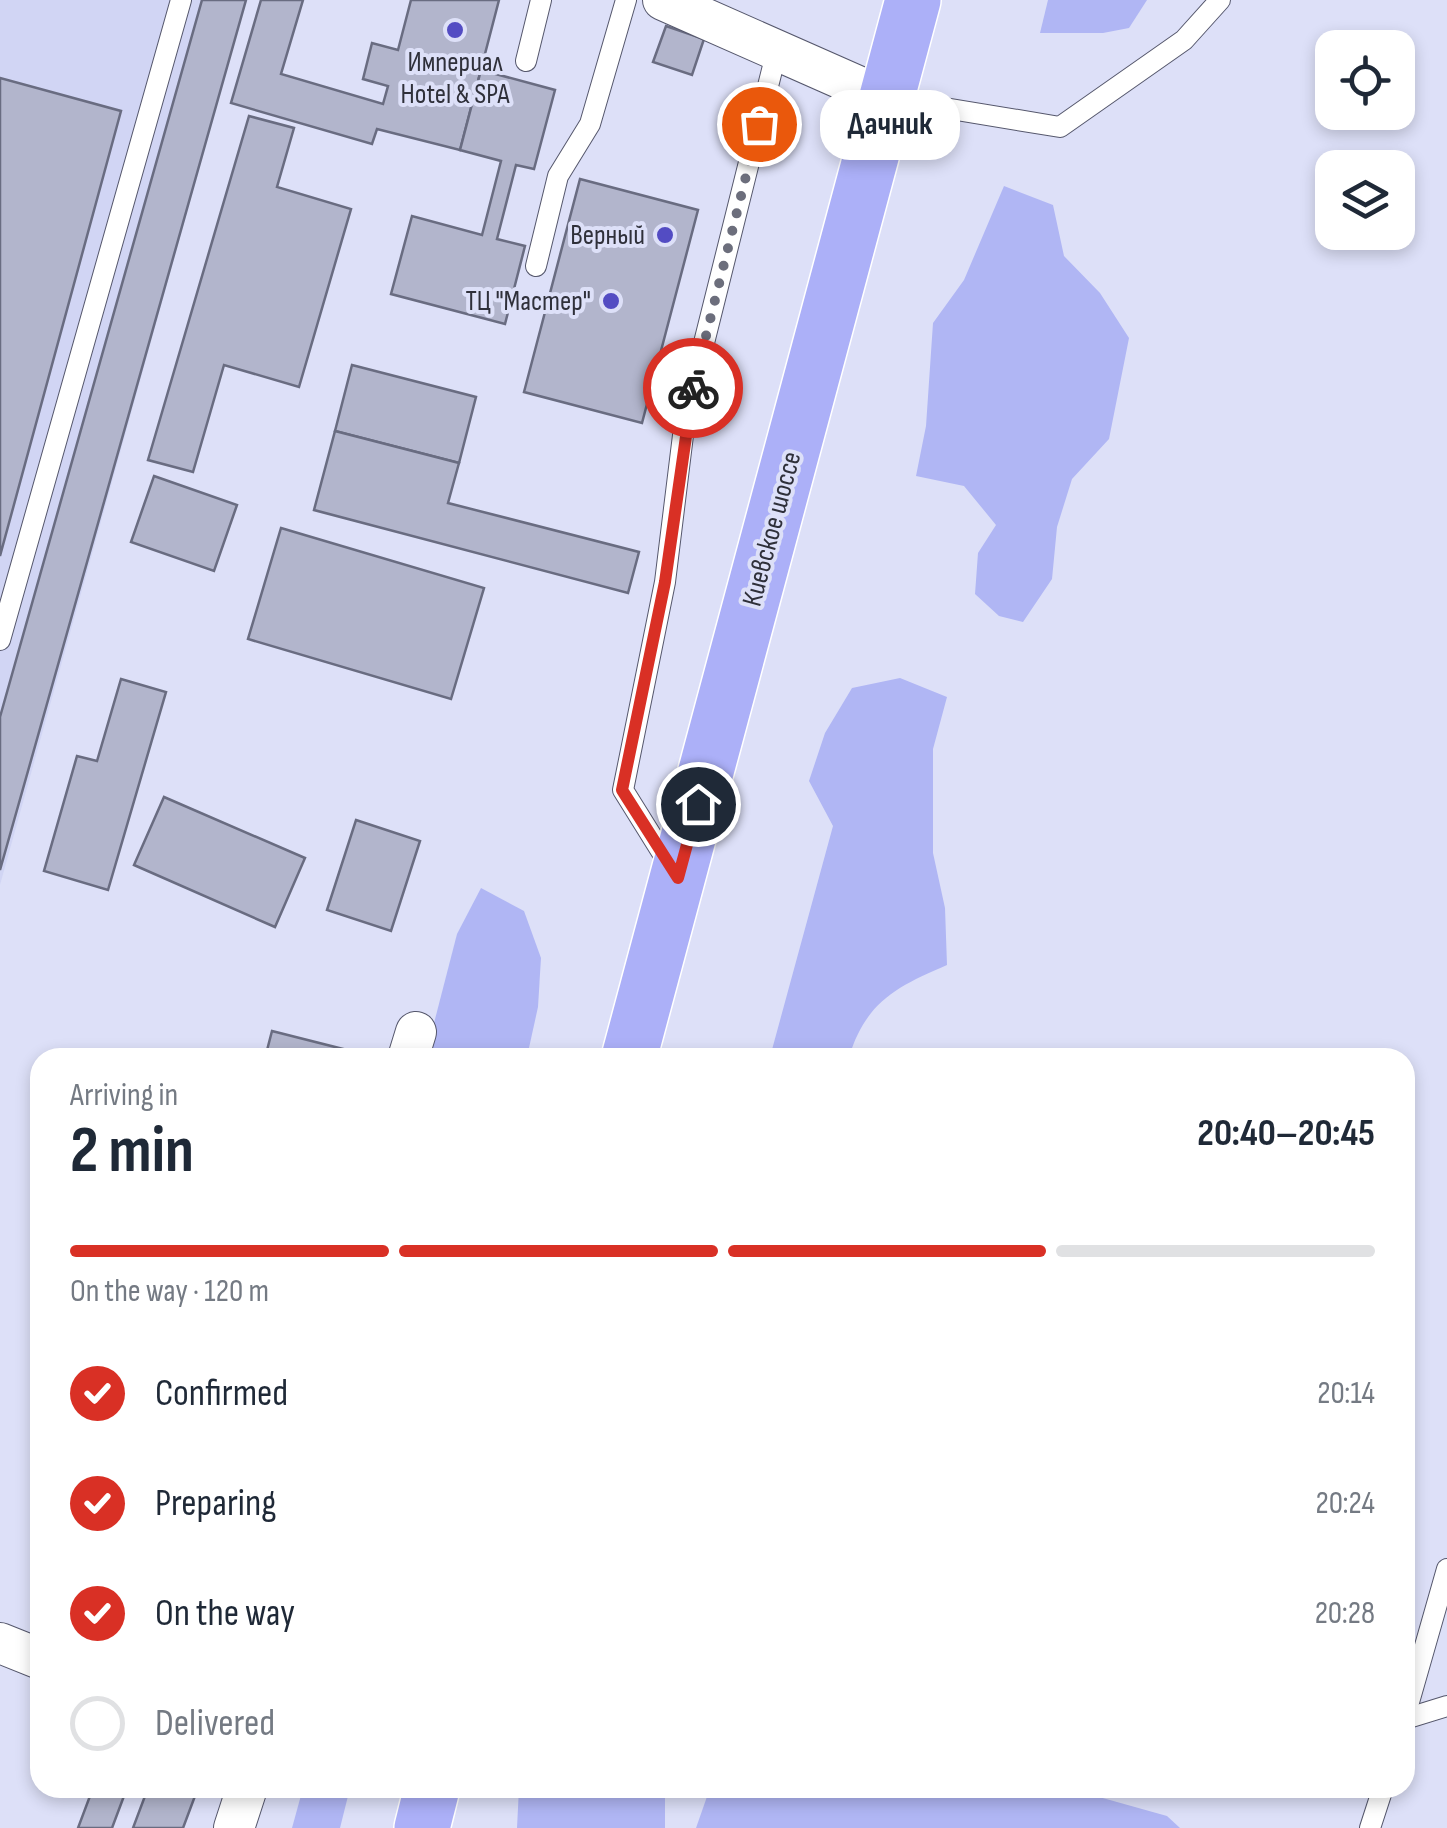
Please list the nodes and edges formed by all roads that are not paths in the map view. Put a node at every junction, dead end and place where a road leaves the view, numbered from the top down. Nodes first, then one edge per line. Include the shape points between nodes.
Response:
1 (180, 0) edge
2 (541, 0) edge
3 (626, 0) edge
4 (914, 0) edge
5 (1220, 0) edge
6 (680, 4) edge
7 (777, 50) junction
8 (526, 62) dead end
9 (887, 99) junction
10 (536, 266) dead end
11 (0, 640) edge
12 (678, 878) junction
13 (632, 1048) edge
14 (1447, 1568) edge
15 (0, 1643) edge
16 (30, 1655) edge
17 (1415, 1682) edge
18 (1447, 1706) edge
19 (1415, 1715) edge
20 (244, 1798) edge
21 (430, 1798) edge
22 (1380, 1798) edge
23 (234, 1828) edge
24 (422, 1828) edge
25 (1370, 1828) edge

1 - 11 lane
2 - 8 lane
3 - 10 lane via 590,124 558,176
4 - 9 highway, Киевское шоссе
5 - 9 lane via 1184,40 1060,128
6 - 7 street
7 - 9 street
7 - 12 lane via 685,419 665,582 622,790
9 - 12 highway, Киевское шоссе
12 - 13 highway, Киевское шоссе
14 - 17 lane
15 - 16 street
18 - 19 lane
20 - 23 street
21 - 24 highway
22 - 25 lane

